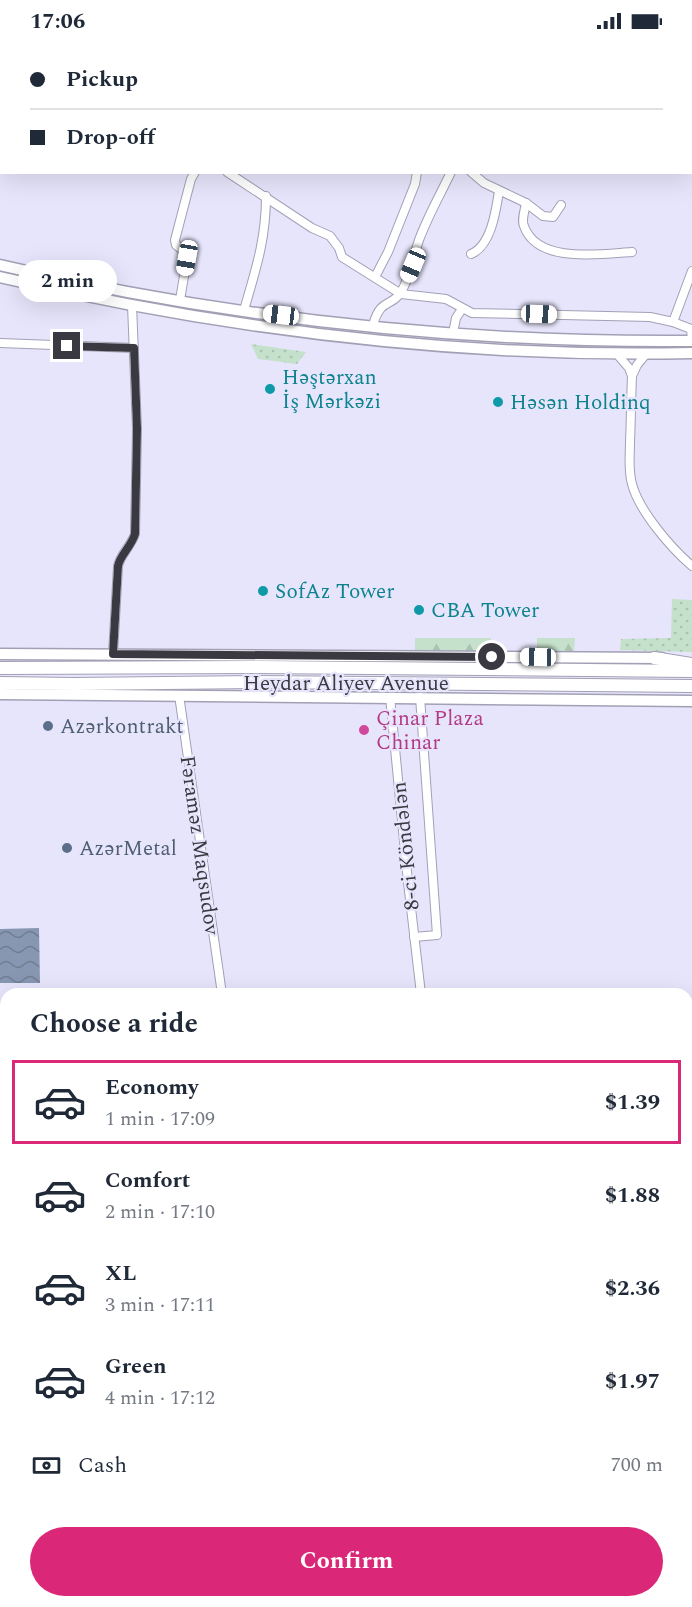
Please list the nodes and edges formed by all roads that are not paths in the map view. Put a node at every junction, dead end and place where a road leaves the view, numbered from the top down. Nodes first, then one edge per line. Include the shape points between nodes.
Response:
1 (194, 174) edge
2 (230, 174) edge
3 (416, 174) edge
4 (450, 174) edge
5 (474, 174) edge
6 (499, 191) junction
7 (266, 196) junction
8 (526, 203) junction
9 (561, 205) dead end
10 (632, 252) dead end
11 (471, 254) dead end
12 (0, 265) edge
13 (692, 271) edge
14 (0, 277) edge
15 (53, 277) junction
16 (375, 277) junction
17 (50, 289) junction
18 (401, 294) junction
19 (180, 300) junction
20 (132, 305) junction
21 (462, 309) junction
22 (244, 310) junction
23 (673, 322) junction
24 (374, 326) junction
25 (453, 333) junction
26 (562, 340) junction
27 (692, 341) edge
28 (0, 343) edge
29 (134, 348) junction
30 (561, 352) junction
31 (616, 353) junction
32 (692, 353) edge
33 (646, 354) junction
34 (632, 376) junction
35 (692, 566) edge
36 (0, 654) edge
37 (113, 654) junction
38 (654, 658) junction
39 (692, 659) edge
40 (692, 664) edge
41 (0, 668) edge
42 (692, 671) edge
43 (0, 683) edge
44 (692, 688) edge
45 (0, 694) edge
46 (179, 695) junction
47 (390, 697) junction
48 (420, 697) junction
49 (692, 701) edge
50 (414, 937) junction
51 (221, 988) edge
52 (420, 988) edge

1 - 19 street via 175,240 187,258
2 - 7 street
3 - 16 street
4 - 18 street via 418,242
5 - 6 street
6 - 8 street
6 - 11 street via 485,242
7 - 16 street via 330,236 342,257
7 - 22 street via 265,231
8 - 9 street via 548,218
8 - 10 street via 523,226 545,250 581,255
12 - 15 main road
13 - 23 street
14 - 17 main road
15 - 17 main road
15 - 19 main road
16 - 18 street
17 - 20 main road
18 - 21 street via 446,299
18 - 24 street via 380,307
19 - 22 main road
20 - 29 street
20 - 30 main road via 325,334
21 - 23 street via 472,313 650,317
21 - 25 street
22 - 24 main road
23 - 27 street via 691,329
24 - 25 main road
25 - 26 main road
26 - 27 main road
26 - 30 main road
28 - 29 street
29 - 37 street via 135,534 119,560
30 - 31 main road
31 - 33 main road
31 - 34 street
32 - 33 main road
33 - 34 street
34 - 35 street via 631,483 671,547
36 - 37 main road
37 - 38 main road
38 - 39 main road
38 - 40 highway
41 - 42 highway, Heydar Aliyev Avenue
43 - 44 highway, Heydar Aliyev Avenue
45 - 46 main road
46 - 47 main road
46 - 51 street, Fəraməz Maqsudov
47 - 48 main road
47 - 50 street, 8-ci Köndələn
48 - 49 main road
48 - 50 street via 437,935
50 - 52 street, 8-ci Köndələn

